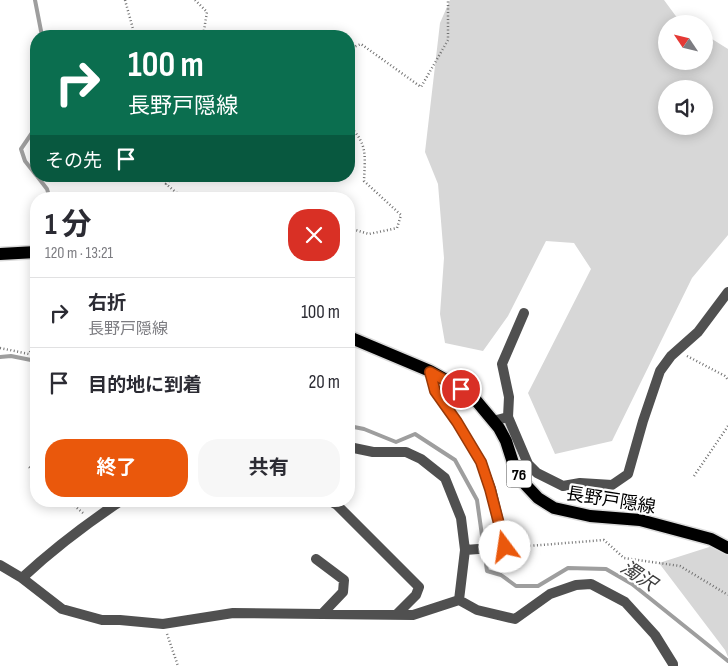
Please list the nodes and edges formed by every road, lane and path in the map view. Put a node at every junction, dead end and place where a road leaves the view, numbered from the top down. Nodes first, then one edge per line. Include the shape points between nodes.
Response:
1 (125, 0) edge
2 (194, 0) edge
3 (448, 0) edge
4 (132, 30) edge
5 (204, 30) edge
6 (355, 46) edge
7 (355, 131) edge
8 (168, 182) edge
9 (176, 192) edge
10 (355, 230) edge
11 (30, 252) edge
12 (0, 254) edge
13 (728, 292) edge
14 (524, 313) dead end
15 (355, 340) edge
16 (0, 348) edge
17 (677, 350) junction
18 (30, 352) edge
19 (430, 372) junction
20 (728, 380) edge
21 (508, 417) junction
22 (493, 421) junction
23 (728, 426) edge
24 (355, 448) edge
25 (694, 476) dead end
26 (76, 507) edge
27 (112, 507) edge
28 (340, 507) edge
29 (91, 521) junction
30 (505, 547) junction
31 (728, 548) edge
32 (470, 550) junction
33 (316, 559) dead end
34 (0, 565) edge
35 (22, 578) junction
36 (728, 595) edge
37 (459, 600) junction
38 (322, 614) junction
39 (397, 614) junction
40 (163, 624) junction
41 (178, 666) edge
42 (673, 666) edge

1 - 4 path
2 - 5 path via 207,12
3 - 6 path via 448,40 421,87 361,44
7 - 10 path via 365,152 364,181 401,215 397,228 369,234
8 - 9 path via 166,184
11 - 12 main road
13 - 17 street via 698,332
14 - 21 street via 502,364 509,397
15 - 19 main road, 長野戸隠線 / 76
16 - 18 path
17 - 20 path
17 - 21 street via 660,371 628,474 612,485 580,483 563,486 537,473 528,464
19 - 22 main road, 長野戸隠線 / 76 via 474,398
19 - 30 street via 435,391 481,462
21 - 22 street
22 - 31 main road, 長野戸隠線 / 76 via 506,441 523,482 538,498 554,508 590,516 640,520 711,539
23 - 25 path
24 - 32 street via 406,452 445,478
26 - 29 path
27 - 29 street
28 - 39 street via 419,588
29 - 35 street
30 - 32 street
30 - 36 path via 604,540 624,558 680,566
32 - 37 street
33 - 38 street via 344,580 343,592
34 - 35 street
35 - 40 street via 62,609 102,620
37 - 39 street via 413,615
37 - 42 street via 477,610 515,619 550,594 576,584 592,584 625,602 655,635
38 - 39 street
38 - 40 street via 233,612
40 - 41 path

